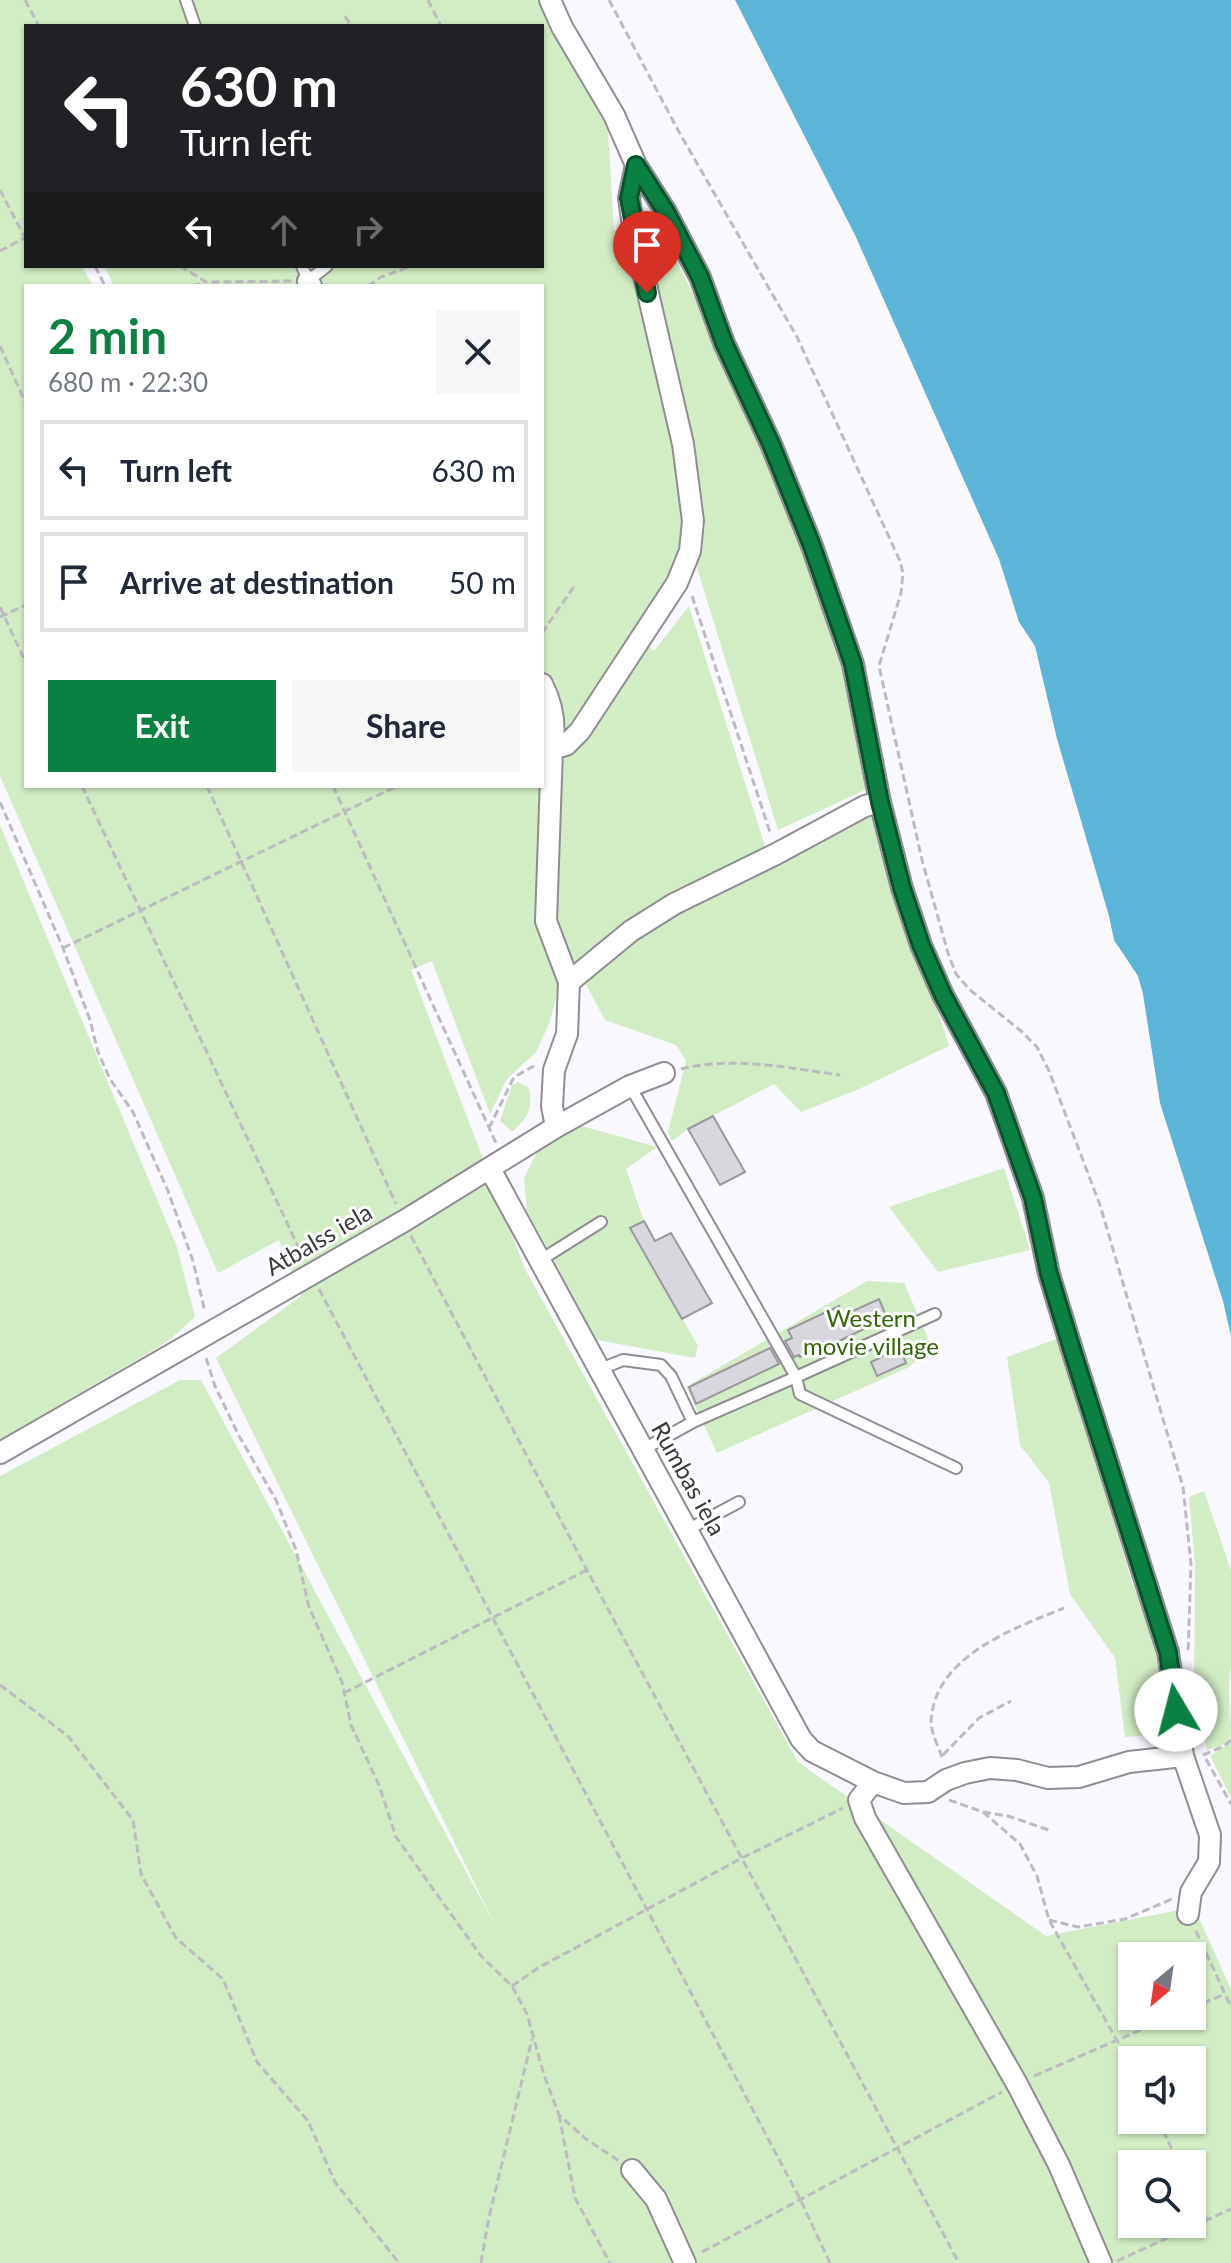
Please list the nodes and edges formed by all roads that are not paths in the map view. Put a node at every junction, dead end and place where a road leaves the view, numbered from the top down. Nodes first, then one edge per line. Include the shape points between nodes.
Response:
1 (186, 0) edge
2 (550, 0) edge
3 (194, 24) edge
4 (636, 165) junction
5 (544, 689) edge
6 (552, 749) junction
7 (880, 802) junction
8 (569, 982) junction
9 (664, 1073) road end
10 (630, 1086) junction
11 (556, 1127) junction
12 (497, 1165) junction
13 (601, 1222) dead end
14 (539, 1261) junction
15 (935, 1314) dead end
16 (598, 1370) junction
17 (796, 1377) junction
18 (693, 1422) junction
19 (642, 1450) junction
20 (0, 1453) edge
21 (956, 1468) dead end
22 (739, 1502) dead end
23 (687, 1530) junction
24 (1191, 1750) junction
25 (873, 1782) junction
26 (1188, 1914) road end
27 (632, 2170) road end
28 (685, 2262) edge
29 (1101, 2263) edge

1 - 3 lane
2 - 4 street
4 - 6 street via 629,198 683,444 693,521 690,551 677,583 580,731 566,745
4 - 7 street via 700,277 812,546 853,664
5 - 6 street via 555,728
6 - 8 street via 546,921
7 - 8 street via 674,904
7 - 24 street via 921,945 996,1093 1033,1198 1049,1274 1168,1652
8 - 11 street via 567,1034 554,1070
9 - 10 street, Atbalss iela
10 - 11 street, Atbalss iela
10 - 17 lane
11 - 12 street, Atbalss iela
12 - 14 street, Rumbas iela
12 - 20 street, Atbalss iela
13 - 14 lane
14 - 16 street, Rumbas iela
15 - 17 lane
16 - 18 lane via 623,1360 661,1365
16 - 19 street, Rumbas iela
17 - 18 lane
17 - 21 lane via 800,1394
18 - 19 lane
19 - 23 street, Rumbas iela
22 - 23 lane
23 - 25 street, Rumbas iela via 801,1739 812,1751
24 - 25 street, Rumbas iela via 1079,1777 1048,1778 990,1768 946,1780 928,1792 904,1793
24 - 26 street via 1210,1835 1209,1862 1191,1892
25 - 29 street via 859,1800 865,1818 1017,2084
27 - 28 street via 656,2199

